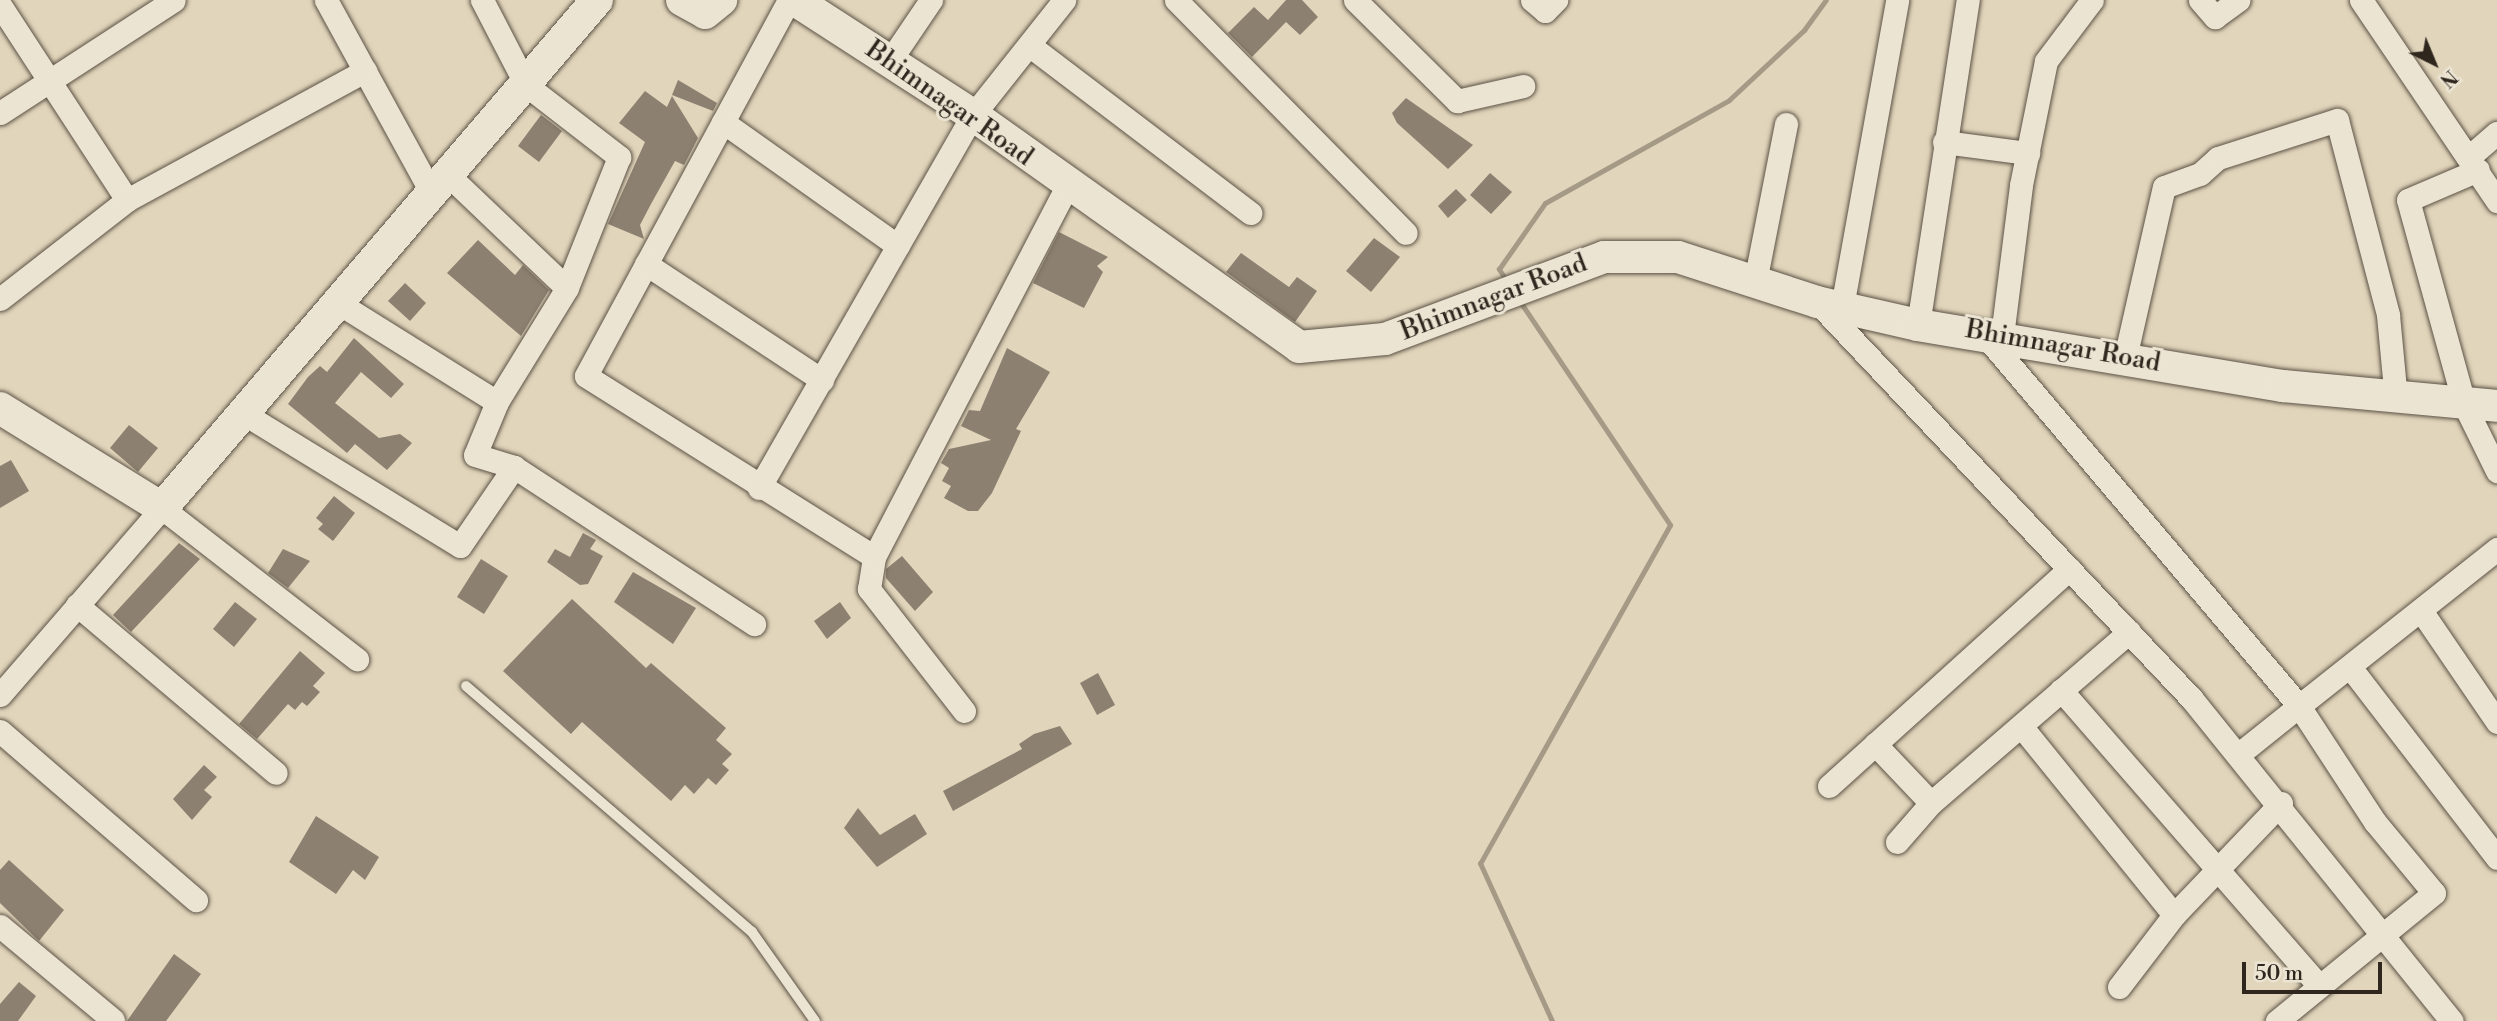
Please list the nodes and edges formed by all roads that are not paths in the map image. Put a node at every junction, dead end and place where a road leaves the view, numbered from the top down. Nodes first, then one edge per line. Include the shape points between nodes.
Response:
1 (173, 0) edge
2 (326, 0) edge
3 (482, 0) edge
4 (597, 0) edge
5 (682, 0) edge
6 (721, 0) edge
7 (792, 0) edge
8 (931, 0) edge
9 (1064, 0) edge
10 (1176, 0) edge
11 (1355, 0) edge
12 (1532, 0) edge
13 (1556, 0) edge
14 (1897, 0) edge
15 (1968, 0) edge
16 (2092, 0) edge
17 (2200, 0) edge
18 (2238, 0) edge
19 (2361, 0) edge
20 (0, 5) edge
21 (1029, 45) junction
22 (889, 62) junction
23 (365, 71) junction
24 (49, 79) junction
25 (526, 85) junction
26 (1523, 86) dead end
27 (0, 113) edge
28 (973, 115) junction
29 (723, 122) junction
30 (1786, 124) dead end
31 (2497, 133) edge
32 (1944, 142) junction
33 (2028, 153) junction
34 (2474, 163) junction
35 (438, 181) junction
36 (1067, 187) junction
37 (127, 200) junction
38 (2497, 201) edge
39 (1250, 213) dead end
40 (1406, 233) dead end
41 (898, 246) junction
42 (646, 264) junction
43 (1755, 282) junction
44 (567, 288) junction
45 (0, 299) edge
46 (340, 304) junction
47 (1829, 304) junction
48 (1918, 325) junction
49 (1992, 334) junction
50 (2125, 358) junction
51 (822, 380) junction
52 (2396, 399) junction
53 (497, 402) junction
54 (2463, 404) junction
55 (2497, 406) edge
56 (0, 408) edge
57 (251, 418) dead end
58 (514, 467) junction
59 (2497, 471) edge
60 (759, 488) junction
61 (162, 508) junction
62 (2497, 549) edge
63 (874, 557) junction
64 (2069, 569) junction
65 (77, 605) junction
66 (2422, 611) junction
67 (754, 624) dead end
68 (2129, 632) junction
69 (357, 659) dead end
70 (2350, 667) junction
71 (2, 685) edge
72 (466, 685) dead end
73 (2062, 691) junction
74 (2300, 706) junction
75 (964, 711) dead end
76 (2497, 722) edge
77 (2021, 726) junction
78 (0, 731) edge
79 (1875, 744) junction
80 (2239, 754) junction
81 (276, 773) dead end
82 (1829, 786) dead end
83 (1931, 803) junction
84 (2281, 803) junction
85 (1897, 842) dead end
86 (2497, 858) edge
87 (2217, 871) junction
88 (196, 900) dead end
89 (2174, 915) junction
90 (0, 926) edge
91 (2383, 933) junction
92 (2319, 986) junction
93 (2119, 987) dead end
94 (113, 1020) edge
95 (815, 1021) edge
96 (2277, 1021) edge
97 (2452, 1021) edge

1 - 24 street
2 - 23 street
3 - 25 street
4 - 25 street
5 - 6 street via 705,13
7 - 22 street, Bhimnagar Road
7 - 29 street
8 - 22 street
9 - 21 street
10 - 40 street
11 - 26 street via 1457,101
12 - 13 street via 1545,11
14 - 47 street
15 - 32 street
16 - 33 street via 2046,61
17 - 18 street via 2215,17
19 - 34 street
20 - 24 street
21 - 28 street
21 - 39 street
22 - 28 street, Bhimnagar Road
23 - 35 street
23 - 37 street
24 - 27 street
24 - 37 street
25 - 35 street
25 - 44 street via 619,157
28 - 36 street, Bhimnagar Road
28 - 41 street
29 - 41 street
29 - 42 street
30 - 43 street
31 - 34 street
32 - 33 street
32 - 48 street
33 - 49 street
34 - 38 street
34 - 54 street via 2408,200
35 - 44 street
35 - 46 street
36 - 43 street, Bhimnagar Road via 1299,347 1385,339 1549,272 1604,257 1678,257
36 - 63 street
37 - 45 street
41 - 51 street
42 - 51 street
42 - 60 street via 586,376
43 - 47 street, Bhimnagar Road
44 - 53 street
46 - 53 street
46 - 61 street
47 - 48 street, Bhimnagar Road
47 - 64 street
48 - 49 street, Bhimnagar Road
49 - 50 street, Bhimnagar Road
49 - 74 street
50 - 52 street, Bhimnagar Road
50 - 52 street via 2164,187 2200,174 2218,158 2337,120 2388,315
51 - 60 street
52 - 54 street, Bhimnagar Road
53 - 58 street via 475,456
54 - 55 street, Bhimnagar Road
54 - 59 street
56 - 61 street
57 - 58 street via 460,546
58 - 67 street
60 - 63 street
61 - 65 street
61 - 69 street
62 - 66 street
63 - 75 street via 869,589 877,604
64 - 68 street
64 - 79 street
65 - 71 street
65 - 81 street
66 - 70 street
66 - 76 street
68 - 73 street
68 - 80 street
70 - 74 street
70 - 86 street
72 - 95 lane via 752,932
73 - 77 street
73 - 87 street
74 - 80 street
74 - 91 street via 2375,822 2434,893
77 - 83 street
77 - 89 street
78 - 88 street
79 - 82 street
79 - 83 street
80 - 84 street
83 - 85 street
84 - 87 street
84 - 91 street
87 - 89 street
87 - 92 street
89 - 93 street
90 - 94 street
91 - 92 street
91 - 97 street
92 - 96 street

